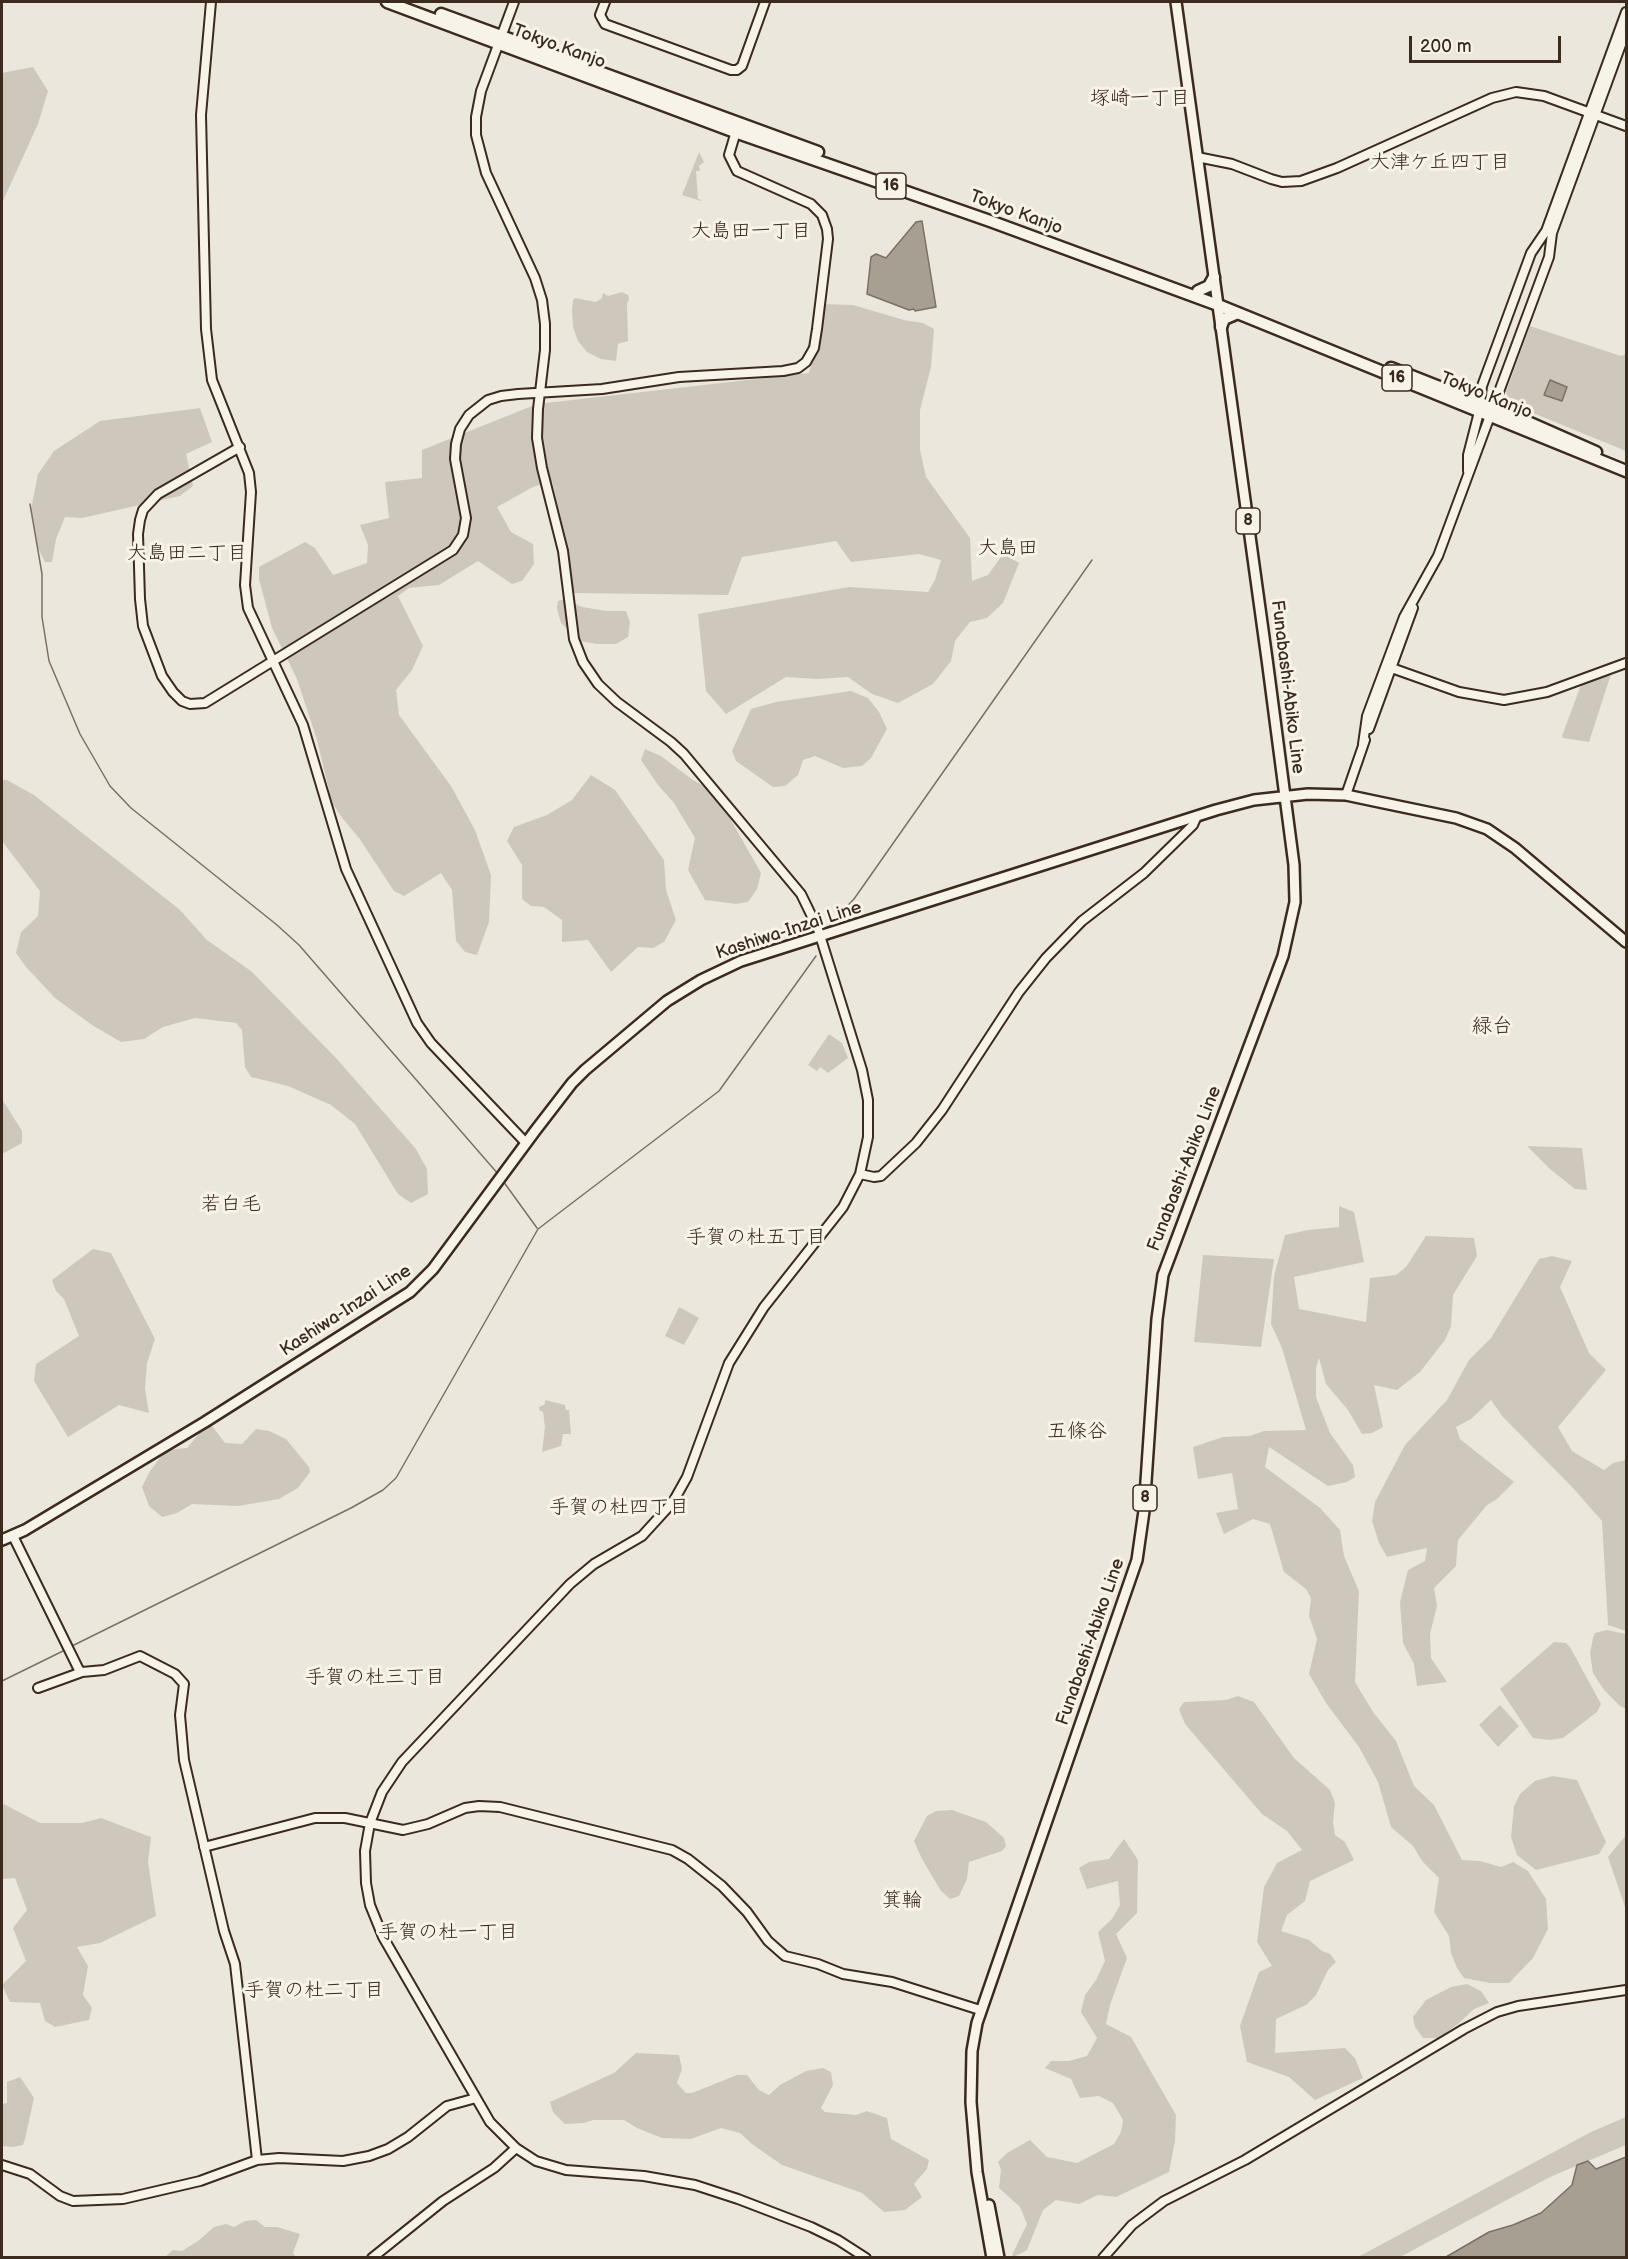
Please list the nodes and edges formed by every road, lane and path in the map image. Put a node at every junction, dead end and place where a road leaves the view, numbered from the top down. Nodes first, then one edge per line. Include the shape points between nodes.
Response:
1 (211, 2) edge
2 (387, 2) edge
3 (406, 2) edge
4 (514, 2) edge
5 (605, 2) edge
6 (765, 2) edge
7 (1176, 2) edge
8 (1626, 12) edge
9 (1626, 31) edge
10 (500, 38) junction
11 (1593, 113) junction
12 (1626, 126) edge
13 (737, 128) junction
14 (1197, 157) junction
15 (1214, 277) junction
16 (1198, 291) junction
17 (1218, 301) junction
18 (1238, 313) junction
19 (1221, 327) junction
20 (540, 393) junction
21 (1486, 409) junction
22 (240, 447) junction
23 (1626, 465) edge
24 (1626, 471) edge
25 (273, 661) junction
26 (1626, 663) edge
27 (1389, 667) junction
28 (1346, 795) junction
29 (1284, 796) junction
30 (1197, 816) junction
31 (820, 937) junction
32 (1626, 942) edge
33 (526, 1143) junction
34 (860, 1174) junction
35 (13, 1536) junction
36 (2, 1540) edge
37 (82, 1672) junction
38 (38, 1688) dead end
39 (370, 1822) junction
40 (204, 1847) junction
41 (1626, 1990) edge
42 (980, 2010) junction
43 (476, 2098) junction
44 (976, 2144) junction
45 (516, 2148) junction
46 (257, 2160) junction
47 (2, 2165) edge
48 (372, 2258) edge
49 (867, 2258) edge
50 (992, 2258) edge
51 (999, 2258) edge
52 (1103, 2258) edge

1 - 22 street via 201,116 206,329 212,380
2 - 10 highway, Tokyo Kanjo / 16
3 - 10 highway, Tokyo Kanjo / 16
4 - 10 street
5 - 6 street via 600,15 605,24 738,70
7 - 14 main road, 8
8 - 11 street
9 - 11 street
10 - 13 highway, Tokyo Kanjo / 16
10 - 20 street via 481,91 476,135 486,173 539,290 546,336
11 - 12 street
11 - 14 street via 1530,92 1500,95 1301,181 1282,182 1232,164
11 - 21 street via 1552,233 1549,257
11 - 21 street via 1546,231 1531,253 1482,386
13 - 16 highway, Tokyo Kanjo / 16
13 - 17 highway, Tokyo Kanjo / 16
13 - 20 street via 729,155 736,171 811,204 822,215 827,229 817,329 810,358 798,368 783,371 679,377 602,389
14 - 15 main road, Funabashi-Abiko Line / 8
15 - 16 highway via 1209,286
15 - 17 main road, Funabashi-Abiko Line / 8
16 - 17 highway, Tokyo Kanjo / 16
17 - 18 highway, Tokyo Kanjo / 16
17 - 19 main road, Funabashi-Abiko Line / 8
17 - 21 highway, Tokyo Kanjo / 16
18 - 19 highway via 1224,319
18 - 21 highway, Tokyo Kanjo / 16
19 - 29 main road, Funabashi-Abiko Line / 8
20 - 25 street via 488,400 460,429 454,459 466,518 463,535 453,550
20 - 31 street via 538,450 563,551 574,639 583,662 608,694 698,768 794,884
21 - 23 highway, Tokyo Kanjo / 16
21 - 24 highway, Tokyo Kanjo / 16
21 - 27 street via 1467,478 1438,556 1416,598
22 - 25 street via 251,492 246,597 252,620
22 - 25 street via 158,494 143,510 138,534 141,616 162,676 182,701 190,704 205,703
25 - 33 street via 303,725 346,869 417,1023 431,1043
26 - 27 street via 1547,692 1504,700 1465,694
27 - 28 street
28 - 29 main road, Kashiwa-Inzai Line
28 - 32 main road, Kashiwa-Inzai Line via 1456,818 1495,833
29 - 30 main road, Kashiwa-Inzai Line via 1244,802
29 - 42 main road, Funabashi-Abiko Line / 8 via 1295,887 1292,924 1163,1275 1137,1560
30 - 31 main road, Kashiwa-Inzai Line
30 - 34 street via 1193,825 1144,873 1082,921 1046,958 916,1143 881,1176
31 - 33 main road, Kashiwa-Inzai Line via 727,967 667,1001 572,1083
31 - 34 street via 867,1092 868,1137
33 - 35 main road, Kashiwa-Inzai Line via 415,1288 205,1422
34 - 39 street via 834,1219 739,1345 674,1502 642,1536 584,1572 549,1606 402,1762 382,1792
35 - 36 main road, Kashiwa-Inzai Line
35 - 37 street
37 - 38 street
37 - 40 street via 111,1668 140,1656 182,1680 184,1760
39 - 40 street via 315,1818
39 - 42 street via 392,1828 415,1828 465,1808 491,1806 672,1850 722,1886 785,1956 843,1974 892,1982
39 - 43 street via 364,1866 374,1915
40 - 46 street via 235,1964
41 - 52 street via 1497,2012 1253,2155 1164,2200 1132,2225
42 - 44 main road, Funabashi-Abiko Line / 8 via 971,2058
43 - 45 street via 490,2122
43 - 46 street via 447,2106 408,2137 369,2156 343,2160
44 - 50 main road, Funabashi-Abiko Line / 8
44 - 51 main road, Funabashi-Abiko Line / 8
45 - 48 street
45 - 49 street via 536,2161 566,2170 644,2176 716,2192 811,2227
46 - 47 street via 171,2189 103,2201 73,2201 30,2174

